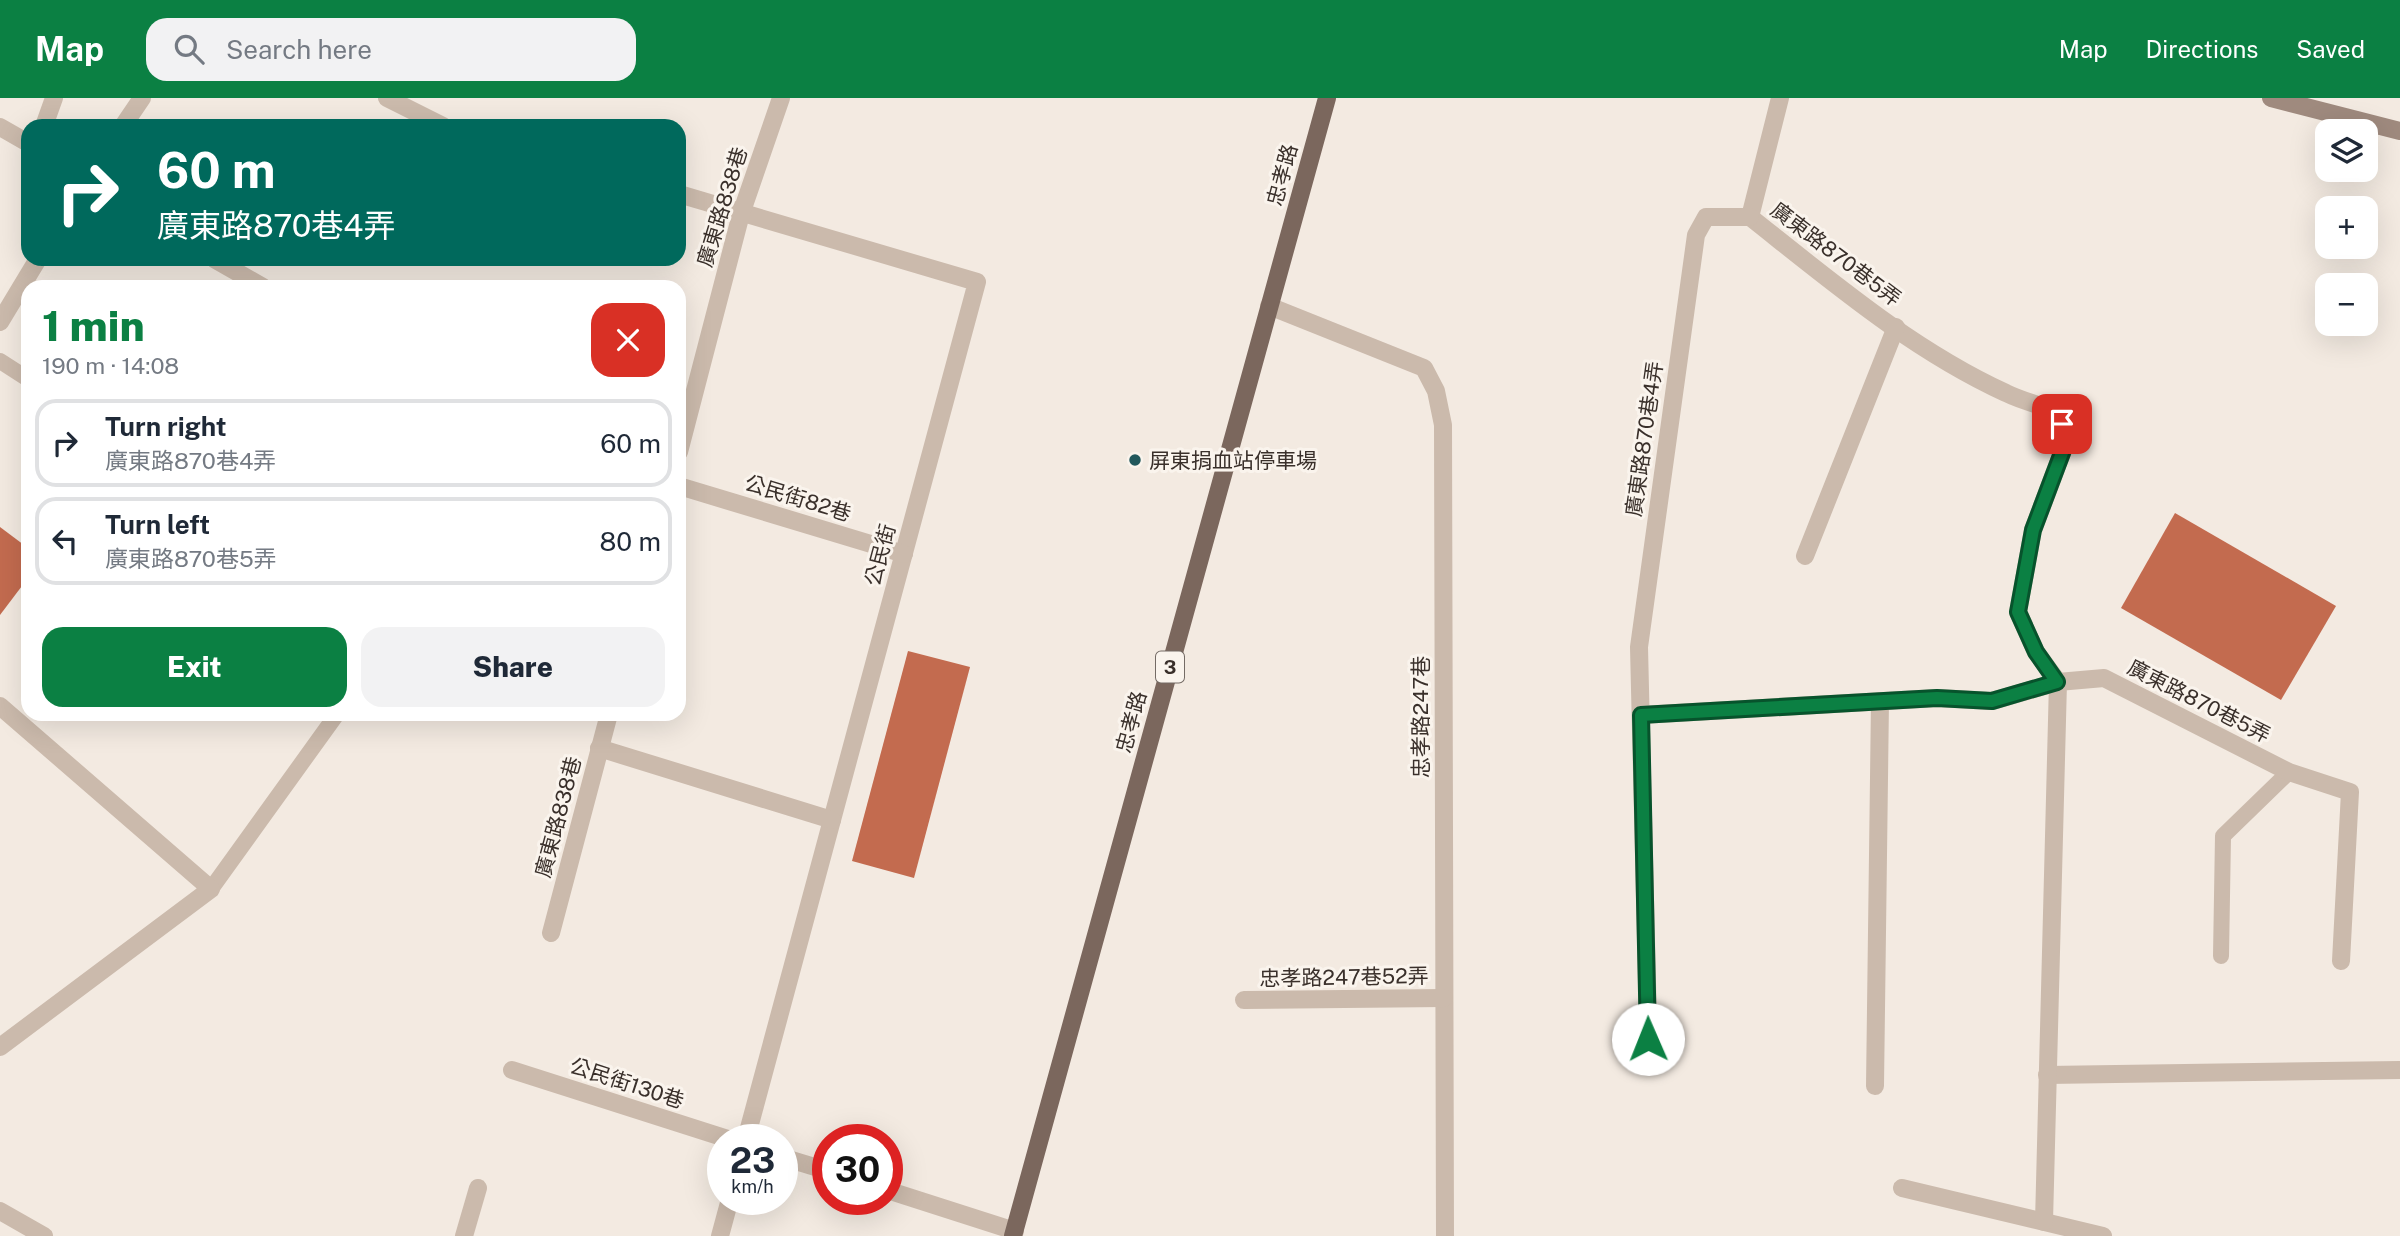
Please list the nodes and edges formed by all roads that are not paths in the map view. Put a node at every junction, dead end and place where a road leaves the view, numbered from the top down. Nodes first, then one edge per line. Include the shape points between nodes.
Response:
1 (54, 98) edge
2 (142, 98) edge
3 (387, 98) edge
4 (781, 98) edge
5 (1327, 98) edge
6 (1780, 98) edge
7 (2271, 98) edge
8 (46, 119) edge
9 (128, 119) edge
10 (429, 119) edge
11 (0, 127) edge
12 (2400, 131) edge
13 (21, 139) edge
14 (686, 196) edge
15 (741, 214) junction
16 (1750, 217) junction
17 (226, 266) edge
18 (251, 280) edge
19 (21, 287) edge
20 (1269, 306) junction
21 (0, 322) edge
22 (1895, 327) junction
23 (0, 361) edge
24 (21, 374) edge
25 (686, 425) edge
26 (686, 488) edge
27 (904, 554) junction
28 (1805, 556) dead end
29 (2057, 682) junction
30 (1880, 701) junction
31 (0, 706) edge
32 (1641, 715) junction
33 (332, 721) edge
34 (606, 721) edge
35 (599, 748) junction
36 (2289, 772) junction
37 (832, 820) junction
38 (211, 889) junction
39 (551, 933) dead end
40 (2221, 956) dead end
41 (2341, 961) dead end
42 (1444, 998) junction
43 (1244, 1000) dead end
44 (0, 1047) edge
45 (1649, 1066) dead end
46 (512, 1070) dead end
47 (2400, 1070) edge
48 (2047, 1075) junction
49 (1875, 1086) dead end
50 (750, 1124) edge
51 (707, 1132) edge
52 (478, 1188) dead end
53 (1902, 1188) dead end
54 (903, 1196) edge
55 (0, 1211) edge
56 (726, 1215) edge
57 (2044, 1222) junction
58 (1014, 1234) edge
59 (44, 1236) edge
60 (464, 1236) edge
61 (720, 1236) edge
62 (1445, 1236) edge
63 (2103, 1236) edge

1 - 8 street
2 - 9 street
3 - 10 street
4 - 15 street, 廣東路838巷
5 - 20 main road, 忠孝路 / 3
6 - 16 street
7 - 12 street
11 - 13 street
14 - 15 street, 公民街
15 - 25 street, 廣東路838巷
15 - 27 street, 公民街 via 977,282
16 - 22 street, 廣東路870巷5弄
16 - 32 street, 廣東路870巷4弄 via 1706,217 1696,234 1639,647
17 - 18 street
19 - 21 street
20 - 42 street, 忠孝路247巷 via 1424,368 1436,391 1443,425
20 - 58 main road, 忠孝路 / 3
22 - 28 street, 廣東路870巷5弄
22 - 29 street, 廣東路870巷5弄 via 1956,368 2008,395 2056,411 2060,419 2068,437 2033,530 2018,612 2036,652
23 - 24 lane
26 - 27 street, 公民街82巷
27 - 37 street, 公民街
29 - 30 street via 1992,701
29 - 36 street, 廣東路870巷5弄 via 2104,678
29 - 48 street
30 - 32 street
30 - 49 street
31 - 38 street
32 - 45 street, 廣東路870巷4弄
33 - 38 lane
34 - 35 street, 廣東路838巷
35 - 37 street
35 - 39 street, 廣東路838巷
36 - 40 lane via 2223,836
36 - 41 street, 廣東路870巷5弄 via 2350,792
37 - 50 street, 公民街
38 - 44 street
42 - 43 street, 忠孝路247巷52弄
42 - 62 street, 忠孝路247巷
46 - 51 street, 公民街130巷
47 - 48 street
48 - 57 street
52 - 60 street
53 - 57 street
54 - 58 street
55 - 59 street
56 - 61 street
57 - 63 street

